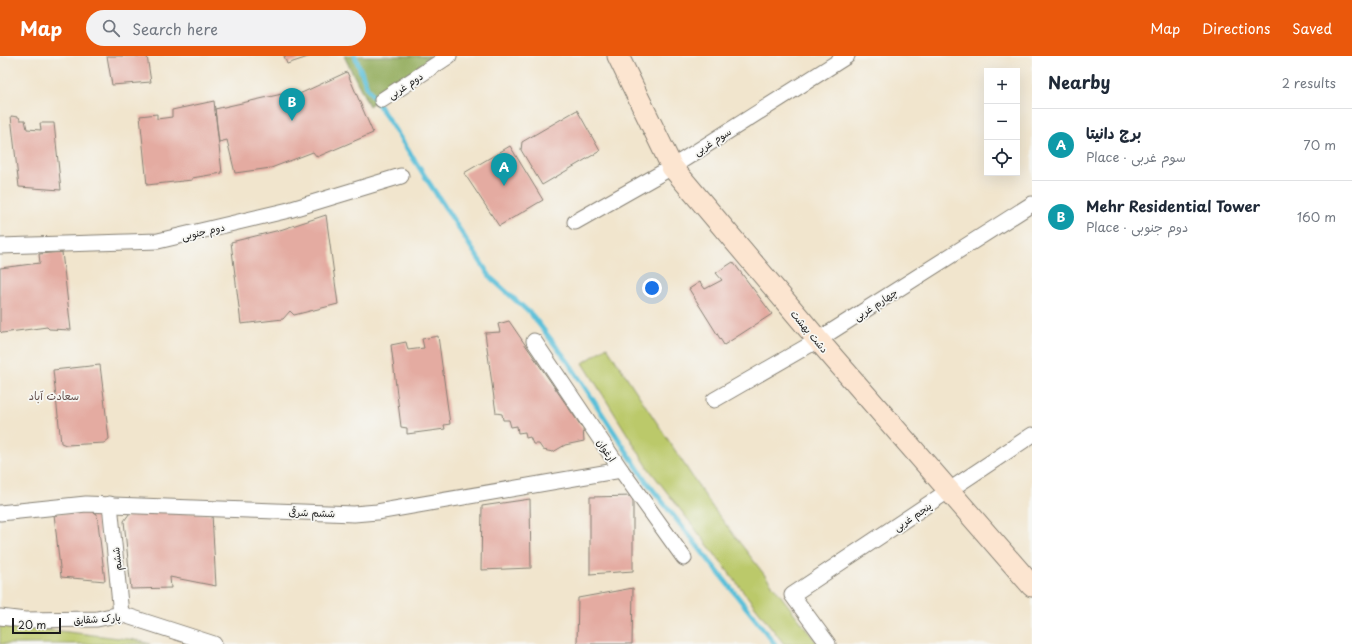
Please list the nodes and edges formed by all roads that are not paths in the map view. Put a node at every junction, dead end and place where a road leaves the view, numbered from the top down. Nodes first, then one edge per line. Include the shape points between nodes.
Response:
1 (448, 56) edge
2 (618, 56) edge
3 (847, 56) edge
4 (382, 100) dead end
5 (672, 167) junction
6 (401, 176) dead end
7 (1032, 204) edge
8 (575, 222) dead end
9 (0, 246) edge
10 (818, 340) junction
11 (534, 341) dead end
12 (714, 400) dead end
13 (1032, 435) edge
14 (621, 470) junction
15 (949, 491) junction
16 (110, 504) junction
17 (0, 513) edge
18 (684, 558) dead end
19 (1032, 586) edge
20 (121, 614) junction
21 (0, 617) edge
22 (214, 644) edge
23 (828, 644) edge

1 - 4 street, دوم غربی
2 - 5 street, دشت بهشت
3 - 5 street, سوم غربی
5 - 8 street, سوم غربی
5 - 10 street, دشت بهشت
6 - 9 street, دوم جنوبی via 289,210 158,241
7 - 10 street, چهارم غربی
10 - 12 street, چهارم غربی
10 - 15 street, دشت بهشت
11 - 14 street, ارغوان
13 - 15 street, پنجم غربی
14 - 16 street, ششم شرقی via 354,514
14 - 18 street, ارغوان
15 - 19 street, دشت بهشت
15 - 23 street, پنجم غربی via 792,595
16 - 17 street, ششم شرقی via 60,506
16 - 20 street, ششم
20 - 21 street, پارک شقایق via 97,619 25,620
20 - 22 street, پارک شقایق

